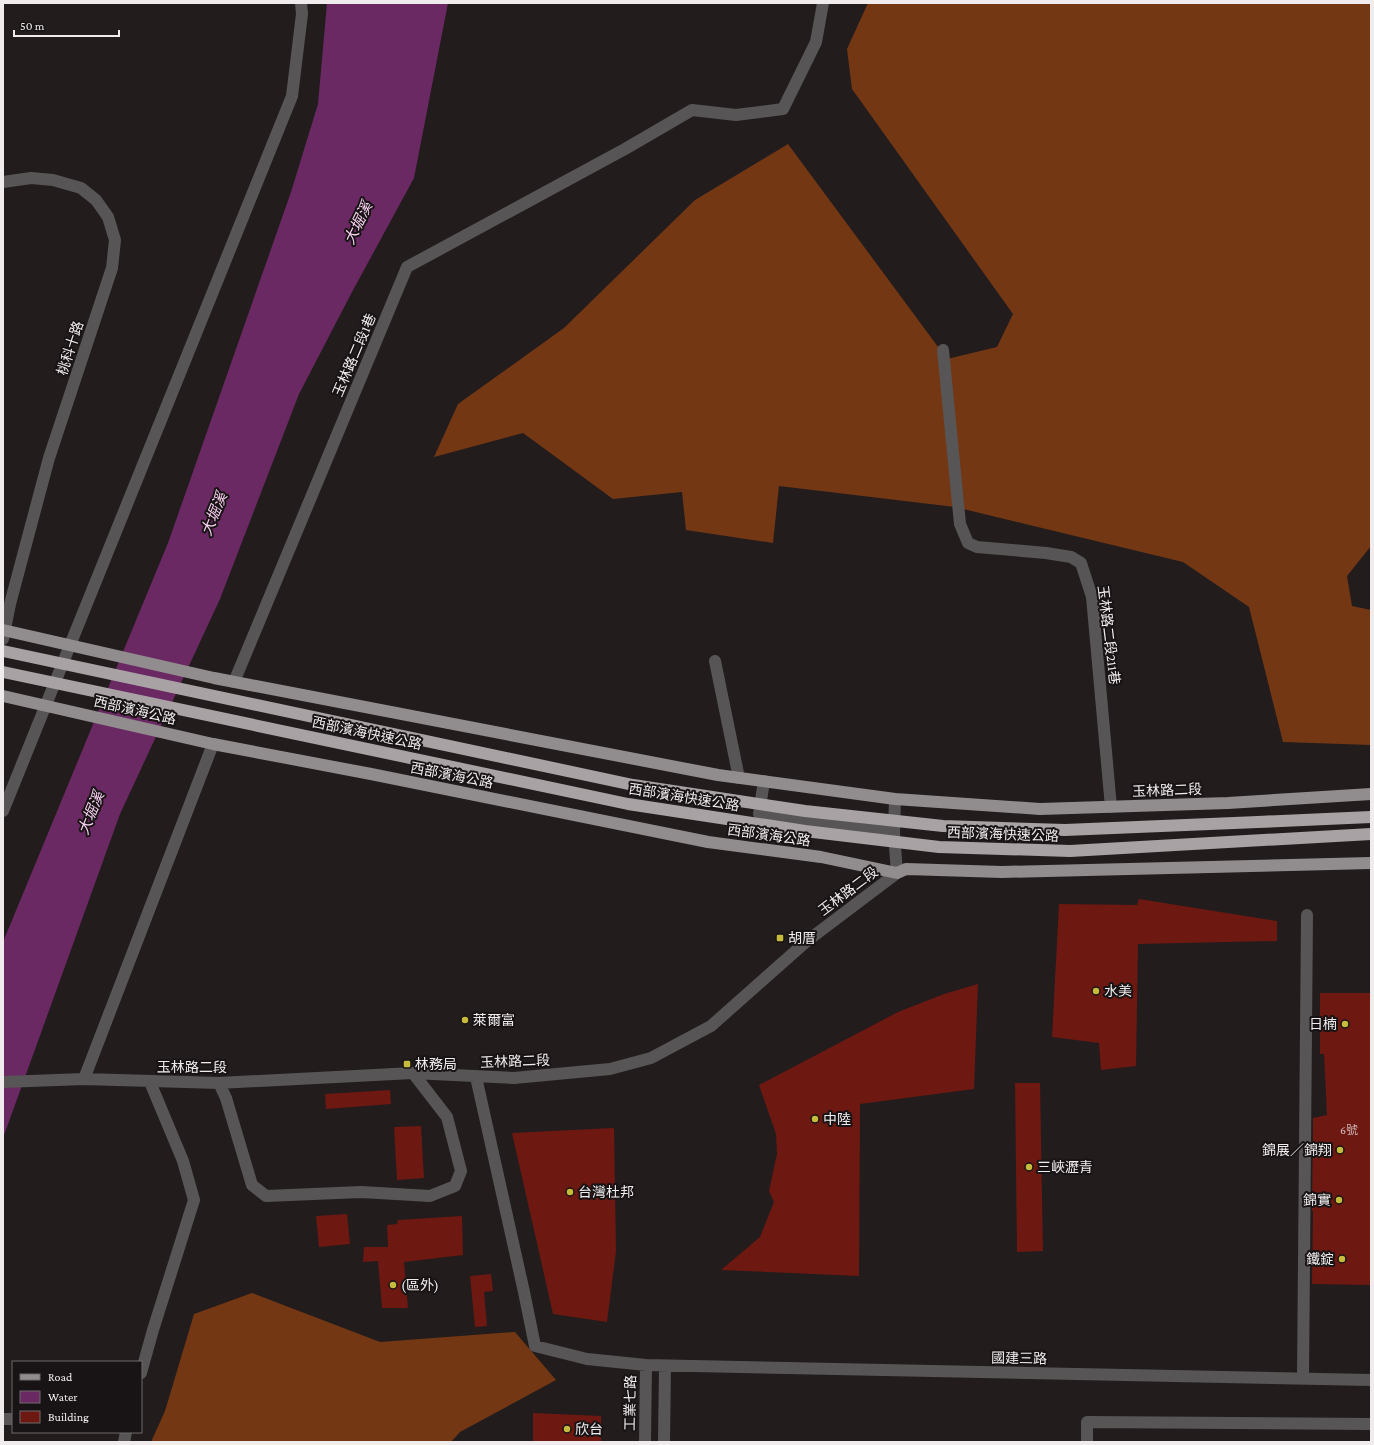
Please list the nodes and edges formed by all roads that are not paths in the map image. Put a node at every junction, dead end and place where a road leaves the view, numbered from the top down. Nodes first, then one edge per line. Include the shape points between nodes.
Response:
1 (301, 3) edge
2 (823, 3) edge
3 (3, 182) edge
4 (942, 350) dead end
5 (6, 604) edge
6 (3, 630) edge
7 (3, 638) edge
8 (3, 651) edge
9 (715, 661) dead end
10 (3, 672) edge
11 (234, 682) junction
12 (3, 696) edge
13 (213, 744) junction
14 (739, 778) junction
15 (764, 781) junction
16 (1371, 794) edge
17 (895, 799) junction
18 (1111, 807) junction
19 (3, 811) edge
20 (1371, 817) edge
21 (894, 833) junction
22 (1371, 834) edge
23 (1371, 863) edge
24 (897, 873) junction
25 (1307, 915) dead end
26 (413, 1073) junction
27 (476, 1077) junction
28 (84, 1079) junction
29 (3, 1082) edge
30 (150, 1082) junction
31 (219, 1083) junction
32 (646, 1365) junction
33 (665, 1366) junction
34 (142, 1370) edge
35 (1303, 1378) junction
36 (1371, 1380) edge
37 (1371, 1424) edge
38 (645, 1442) edge
39 (664, 1442) edge
40 (1087, 1442) edge

1 - 19 street via 302,14 292,96
2 - 11 street, 玉林路二段1巷 via 816,42 783,109 736,115 692,110 407,267
3 - 5 street, 桃科十路 via 31,178 53,180 81,188 96,200 108,217 115,240 112,268 49,458
4 - 18 street, 玉林路二段211巷 via 960,524 968,543 1071,557 1081,563 1092,597
5 - 7 street, 桃科十路
6 - 11 main road
8 - 20 highway, 西部濱海快速公路 via 633,785 805,811 943,826 1066,830
9 - 14 street
10 - 22 highway, 西部濱海快速公路 via 628,804 805,831 939,847 1070,851
11 - 14 main road
12 - 13 main road, 西部濱海公路
13 - 24 main road, 西部濱海公路 via 708,842 821,857
13 - 28 street
14 - 15 main road
15 - 17 main road
15 - 21 street via 759,814 847,824
16 - 18 main road, 玉林路二段
17 - 18 main road, 玉林路二段 via 1040,809
17 - 21 street, 玉林路二段
21 - 24 street, 玉林路二段
23 - 24 main road, 玉林路二段 via 1010,872 906,869
24 - 27 street, 玉林路二段 via 807,941 711,1026 651,1058 610,1069 514,1078
25 - 35 street
26 - 27 street, 玉林路二段
26 - 31 street, 玉林路二段
26 - 31 street via 447,1117 461,1171 455,1186 430,1196 361,1192 266,1196 252,1185 226,1098
27 - 32 street, 國建三路 via 535,1346 587,1359
28 - 29 street, 玉林路二段
28 - 30 street, 玉林路二段
30 - 31 street, 玉林路二段
30 - 34 street via 183,1161 194,1200
32 - 33 street, 國建三路
32 - 38 street, 工業七路
33 - 35 street, 國建三路
33 - 39 street
35 - 36 street, 國建三路
37 - 40 street via 1087,1422

